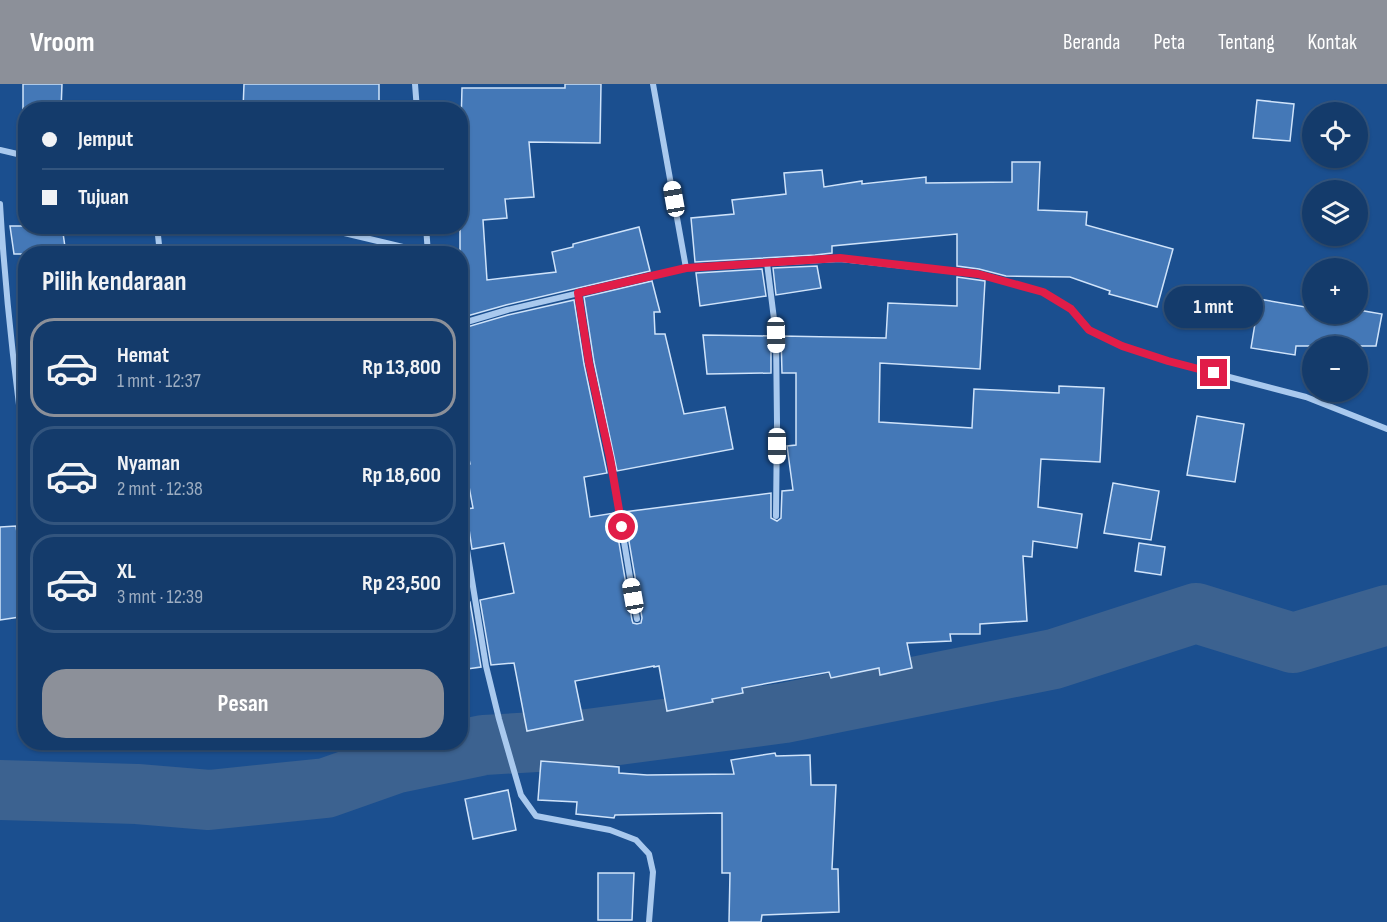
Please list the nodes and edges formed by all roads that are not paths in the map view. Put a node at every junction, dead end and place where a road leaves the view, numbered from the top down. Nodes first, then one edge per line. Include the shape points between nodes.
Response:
1 (415, 84) edge
2 (653, 84) edge
3 (416, 102) edge
4 (0, 150) edge
5 (18, 154) edge
6 (0, 204) edge
7 (348, 234) edge
8 (399, 246) edge
9 (767, 263) junction
10 (686, 268) junction
11 (578, 293) junction
12 (468, 322) edge
13 (18, 401) edge
14 (1387, 429) edge
15 (776, 516) dead end
16 (468, 556) edge
17 (638, 619) dead end
18 (649, 922) edge

1 - 3 street
2 - 10 street
4 - 5 street
6 - 13 street
7 - 8 street
9 - 10 street
9 - 14 street via 840,258 978,274 1043,292 1071,309 1089,330 1122,346 1306,397
9 - 15 street via 776,335
10 - 11 street
11 - 12 street
11 - 17 street
16 - 18 street via 486,666 521,795 536,816 610,830 636,840 649,854 653,872

